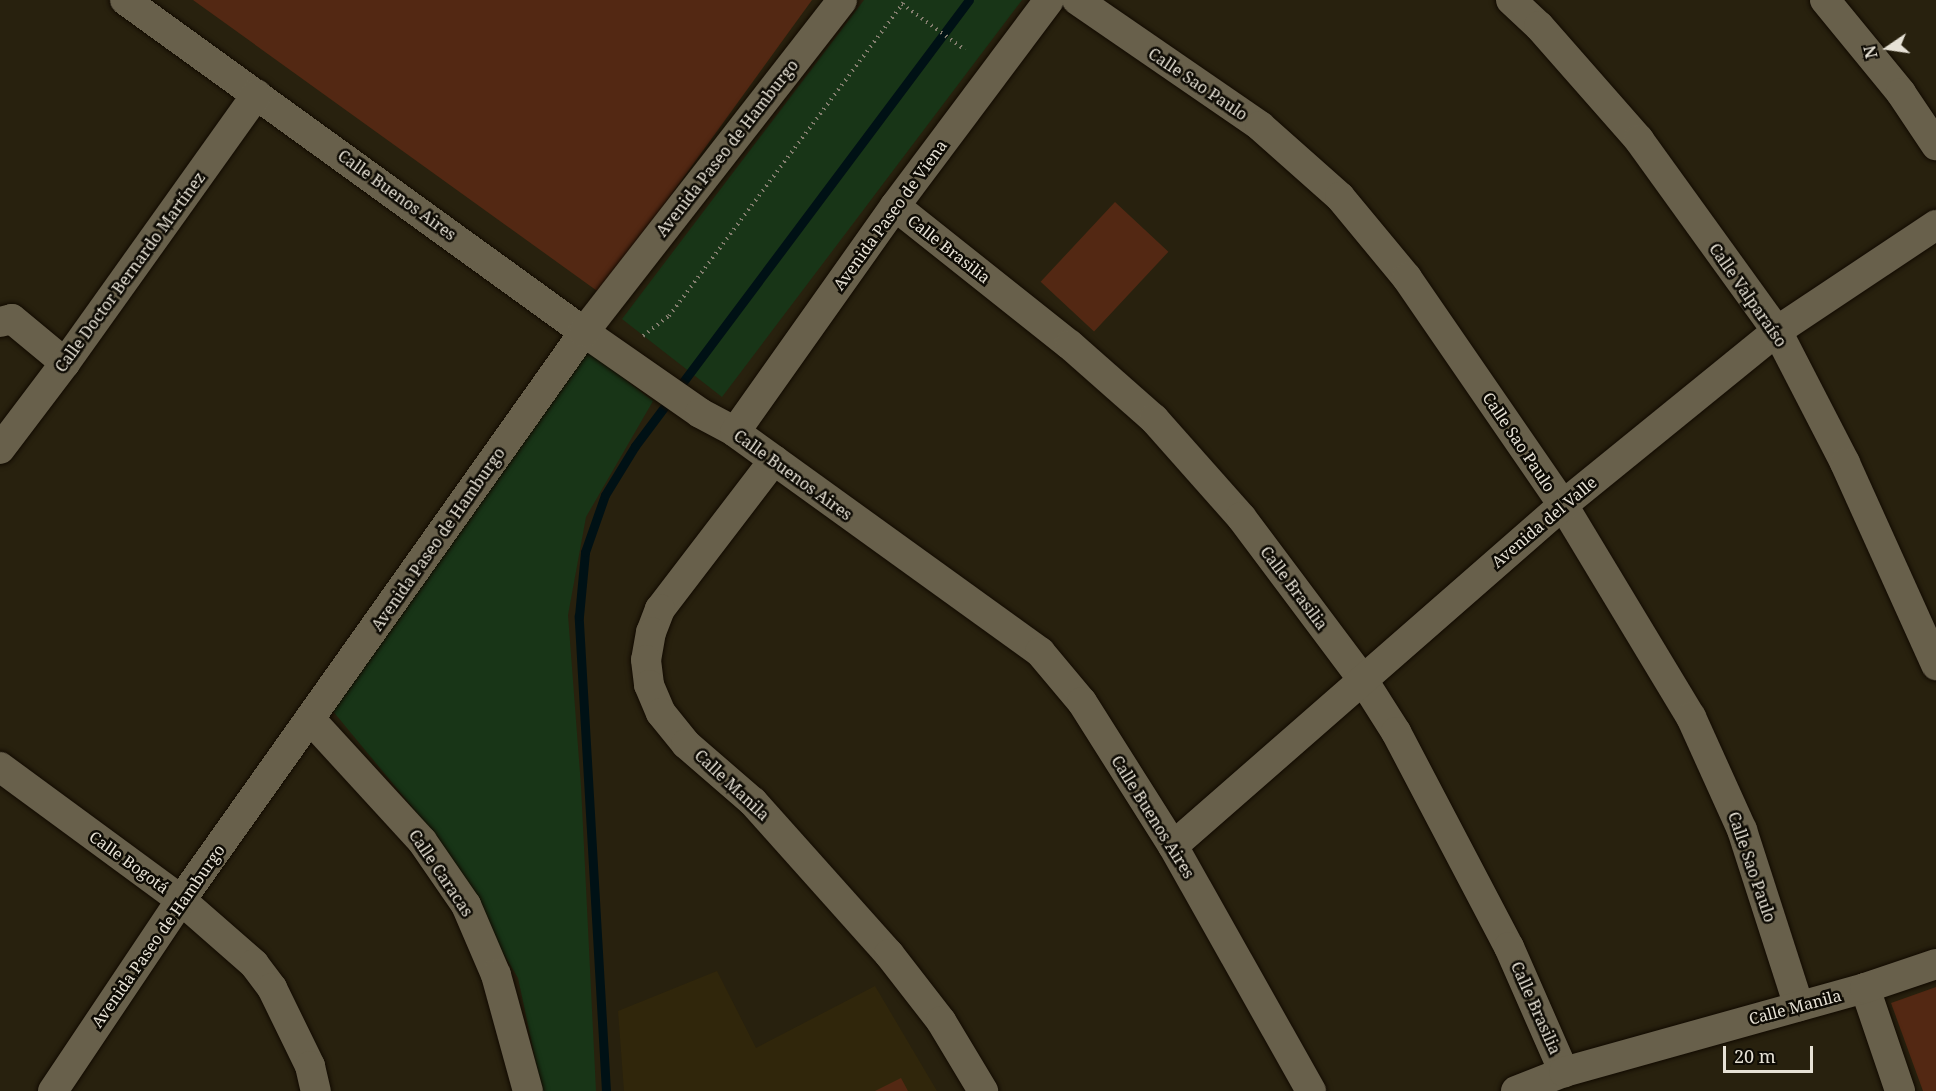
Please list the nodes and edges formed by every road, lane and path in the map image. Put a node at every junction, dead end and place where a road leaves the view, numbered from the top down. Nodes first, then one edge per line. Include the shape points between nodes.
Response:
1 (125, 0) edge
2 (842, 0) edge
3 (1049, 0) edge
4 (1077, 0) edge
5 (1511, 0) edge
6 (1825, 0) edge
7 (903, 2) edge
8 (965, 50) dead end
9 (257, 94) junction
10 (1936, 145) edge
11 (895, 206) junction
12 (1936, 225) edge
13 (0, 322) edge
14 (1777, 331) junction
15 (584, 332) junction
16 (628, 361) junction
17 (65, 363) junction
18 (735, 432) junction
19 (0, 449) edge
20 (774, 460) junction
21 (1563, 505) junction
22 (1936, 664) edge
23 (1363, 680) junction
24 (311, 720) junction
25 (4, 778) edge
26 (1173, 846) junction
27 (181, 900) junction
28 (1936, 964) edge
29 (1865, 988) junction
30 (1799, 1006) junction
31 (1564, 1072) junction
32 (53, 1091) edge
33 (316, 1091) edge
34 (528, 1091) edge
35 (983, 1091) edge
36 (1311, 1091) edge
37 (1516, 1091) edge
38 (1900, 1091) edge

1 - 9 street, Calle Buenos Aires
2 - 15 street, Avenida Paseo de Hamburgo
3 - 11 street, Avenida Paseo de Viena
4 - 21 street, Calle Sao Paulo via 1260,126 1340,197 1407,278
5 - 14 street, Calle Valparaíso via 1539,26 1639,140
6 - 10 street via 1901,93
7 - 8 path
7 - 16 path via 669,316
9 - 15 street, Calle Buenos Aires
9 - 17 street, Calle Doctor Bernardo Martínez
11 - 18 street, Avenida Paseo de Viena
11 - 23 street, Calle Brasilia via 1070,345 1154,419 1241,517
12 - 14 street, Avenida del Valle
13 - 17 street via 12,319
14 - 21 street, Avenida del Valle
14 - 22 street, Calle Valparaíso via 1845,463
15 - 16 street, Calle Buenos Aires
15 - 24 street, Avenida Paseo de Hamburgo
16 - 18 street, Calle Buenos Aires via 700,413
17 - 19 street, Calle Doctor Bernardo Martínez
18 - 20 street, Calle Buenos Aires
20 - 26 street, Calle Buenos Aires via 1040,652 1082,702
20 - 35 street, Calle Manila via 660,609 646,660 650,685 661,713 686,744 753,801 889,954 941,1021
21 - 23 street, Avenida del Valle
21 - 30 street, Calle Sao Paulo via 1691,717 1742,830
23 - 26 street, Avenida del Valle
23 - 31 street, Calle Brasilia via 1396,732 1472,874
24 - 27 street, Avenida Paseo de Hamburgo
24 - 34 street, Calle Caracas via 422,841 466,905 496,975
25 - 27 street, Calle Bogotá
26 - 36 street, Calle Buenos Aires
27 - 32 street, Avenida Paseo de Hamburgo
27 - 33 street, Calle Bogotá via 254,964 272,988 310,1066
28 - 29 street, Calle Manila
29 - 30 street, Calle Manila
29 - 38 street
30 - 31 street, Calle Manila
31 - 37 street, Calle Manila

